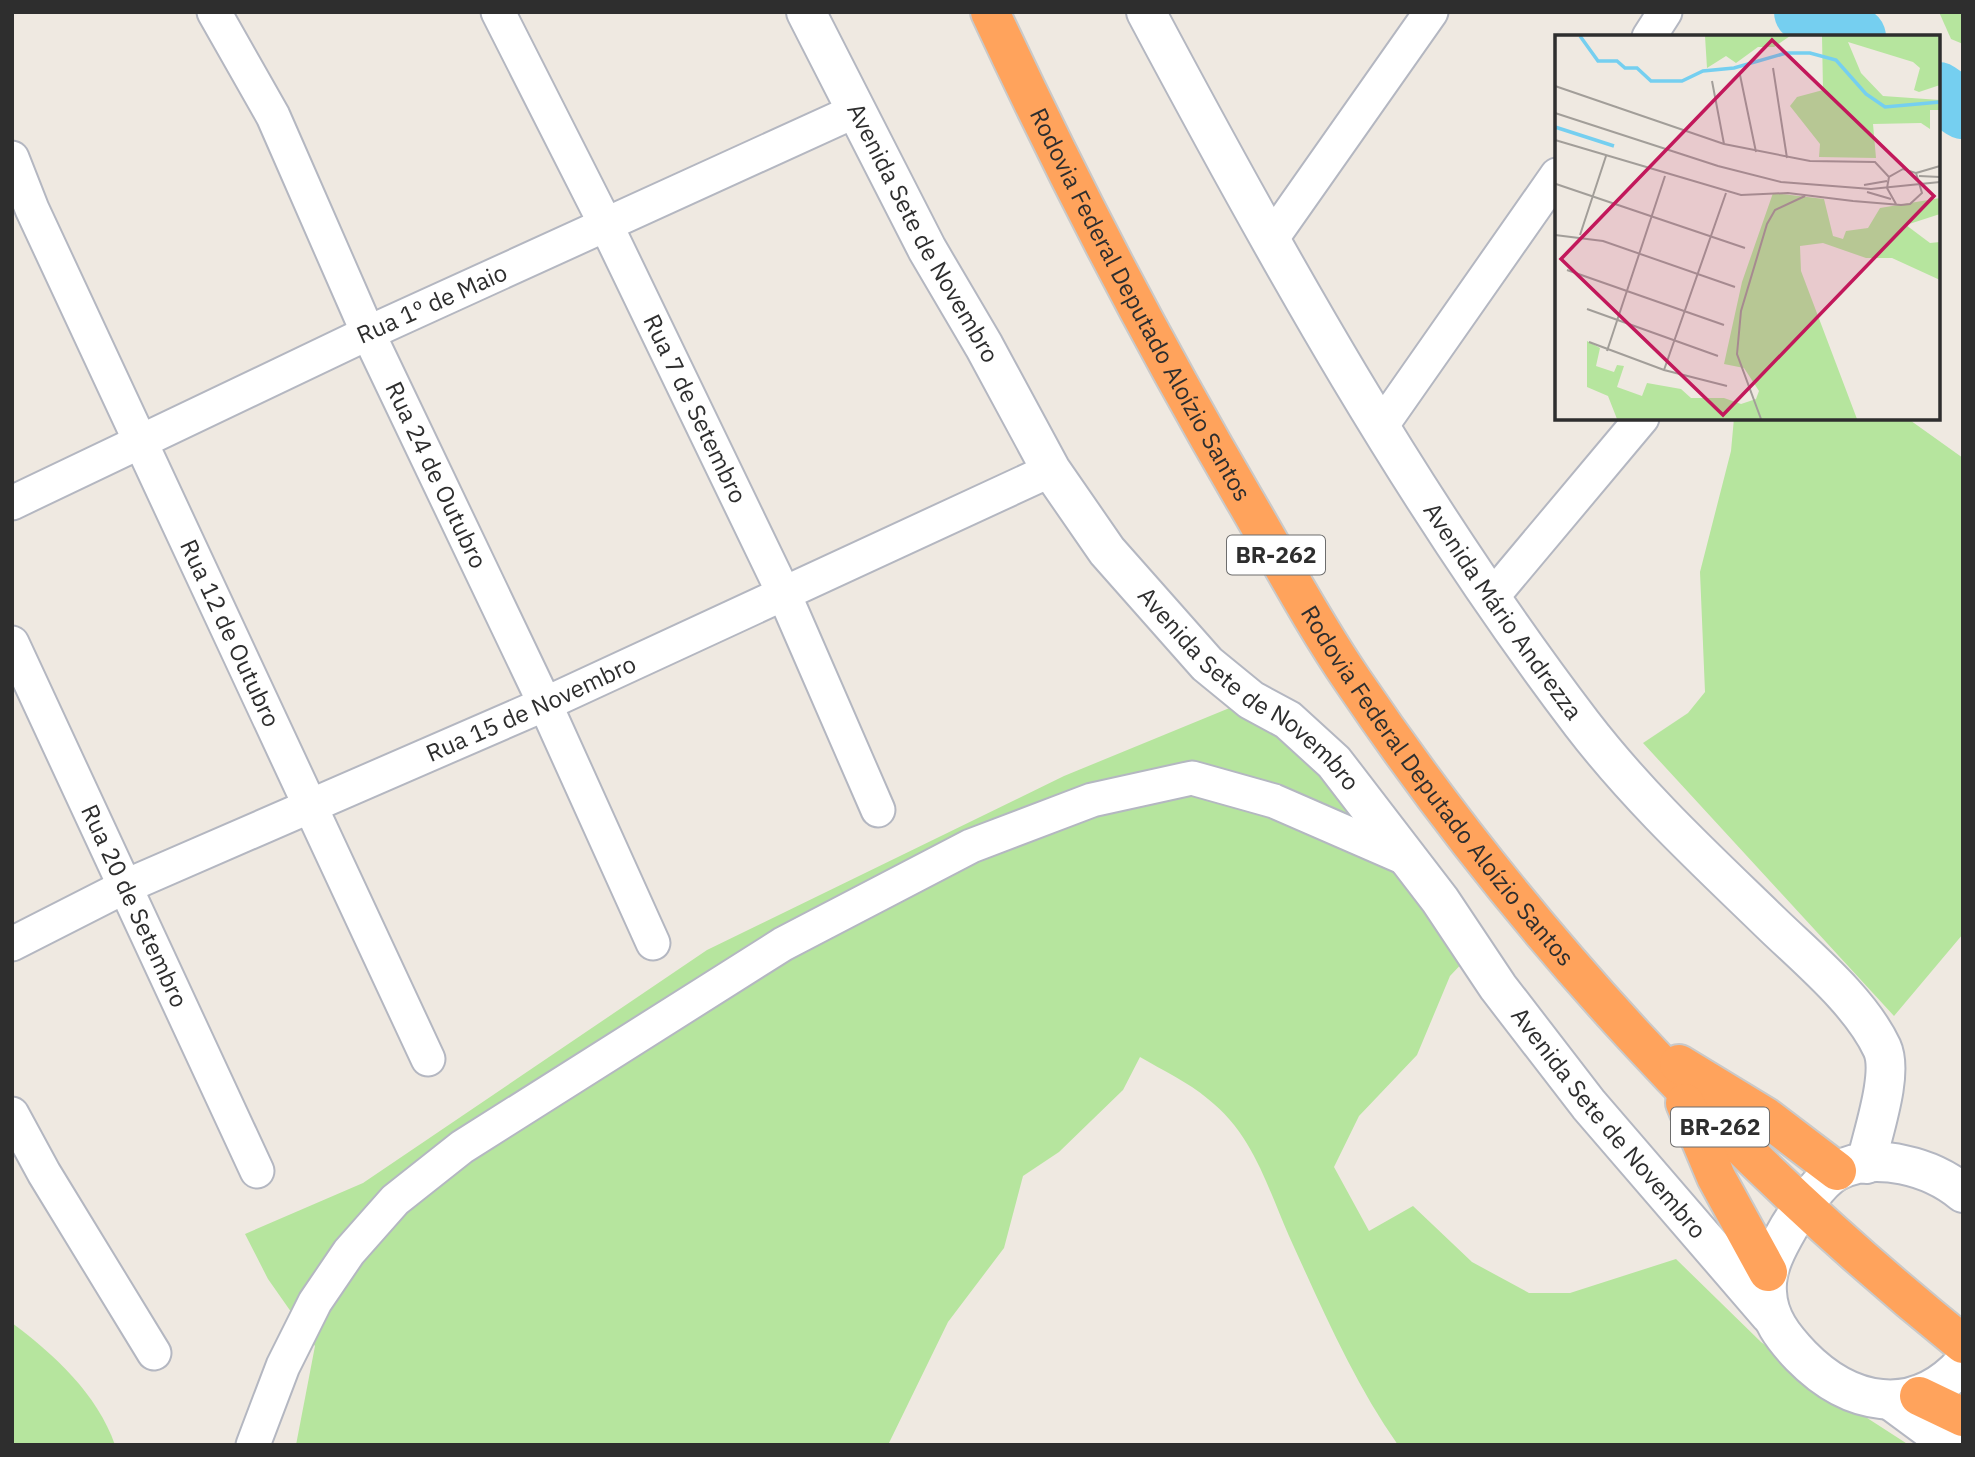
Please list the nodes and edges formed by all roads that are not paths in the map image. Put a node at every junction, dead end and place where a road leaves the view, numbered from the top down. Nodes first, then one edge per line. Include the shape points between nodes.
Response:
1 (214, 12) edge
2 (498, 12) edge
3 (806, 12) edge
4 (990, 12) edge
5 (1146, 12) edge
6 (1431, 12) edge
7 (1665, 12) edge
8 (1650, 35) edge
9 (855, 111) junction
10 (12, 158) edge
11 (1555, 178) edge
12 (607, 225) junction
13 (1270, 242) junction
14 (368, 333) junction
15 (1640, 420) edge
16 (1380, 428) junction
17 (141, 439) junction
18 (1051, 470) junction
19 (12, 503) edge
20 (785, 594) junction
21 (1492, 597) junction
22 (12, 643) edge
23 (545, 704) junction
24 (313, 807) junction
25 (878, 810) dead end
26 (1407, 859) junction
27 (124, 887) junction
28 (653, 943) dead end
29 (12, 944) edge
30 (1643, 1045) junction
31 (428, 1059) dead end
32 (1673, 1075) junction
33 (12, 1114) edge
34 (1851, 1168) junction
35 (257, 1171) dead end
36 (1963, 1193) edge
37 (1802, 1206) junction
38 (1768, 1272) junction
39 (1770, 1315) junction
40 (1963, 1344) edge
41 (154, 1353) dead end
42 (1963, 1364) edge
43 (1902, 1398) junction
44 (1963, 1417) edge
45 (253, 1445) edge
46 (1947, 1445) edge

1 - 14 street, Rua 24 de Outubro via 273,116
2 - 12 street, Rua 7 de Setembro
3 - 9 street, Avenida Sete de Novembro
4 - 30 highway, Rodovia Federal Deputado Aloízio Santos / BR-262 via 1157,347 1352,680 1503,882
5 - 13 street, Avenida Mário Andrezza
6 - 13 street
7 - 8 street
9 - 12 street, Rua 1º de Maio
9 - 18 street, Avenida Sete de Novembro
10 - 17 street, Rua 12 de Outubro
11 - 16 street
12 - 14 street, Rua 1º de Maio
12 - 20 street, Rua 7 de Setembro
13 - 16 street, Avenida Mário Andrezza
14 - 17 street, Rua 1º de Maio
14 - 23 street, Rua 24 de Outubro
15 - 21 street
16 - 21 street, Avenida Mário Andrezza
17 - 19 street, Rua 1º de Maio
17 - 24 street, Rua 12 de Outubro
18 - 20 street, Rua 15 de Novembro
18 - 26 street, Avenida Sete de Novembro via 1107,551 1207,664 1251,700 1289,720 1334,762
20 - 23 street, Rua 15 de Novembro
20 - 25 street, Rua 7 de Setembro
21 - 34 street, Avenida Mário Andrezza via 1582,724 1637,792 1821,971 1870,1028 1884,1051 1886,1073
22 - 27 street, Rua 20 de Setembro
23 - 24 street, Rua 15 de Novembro
23 - 28 street, Rua 24 de Outubro
24 - 27 street, Rua 15 de Novembro
24 - 31 street, Rua 12 de Outubro
26 - 39 street, Avenida Sete de Novembro via 1589,1105
26 - 45 street via 1274,801 1192,778 1092,800 971,846 783,944 505,1118 395,1200 349,1252 315,1302 283,1366
27 - 29 street, Rua 15 de Novembro
27 - 35 street, Rua 20 de Setembro
30 - 32 highway, Rodovia Federal Deputado Aloízio Santos / BR-262
30 - 34 highway
32 - 37 highway, Rodovia Federal Deputado Aloízio Santos / BR-262 via 1727,1135
32 - 38 highway via 1716,1177
33 - 41 street
34 - 36 street via 1894,1163 1945,1180
34 - 37 street
37 - 38 street
37 - 40 highway, Rodovia Federal Deputado Aloízio Santos / BR-262
38 - 39 street
39 - 43 street, Avenida Sete de Novembro via 1787,1341 1832,1382 1862,1397
42 - 43 street via 1937,1387
43 - 44 highway
43 - 46 street

